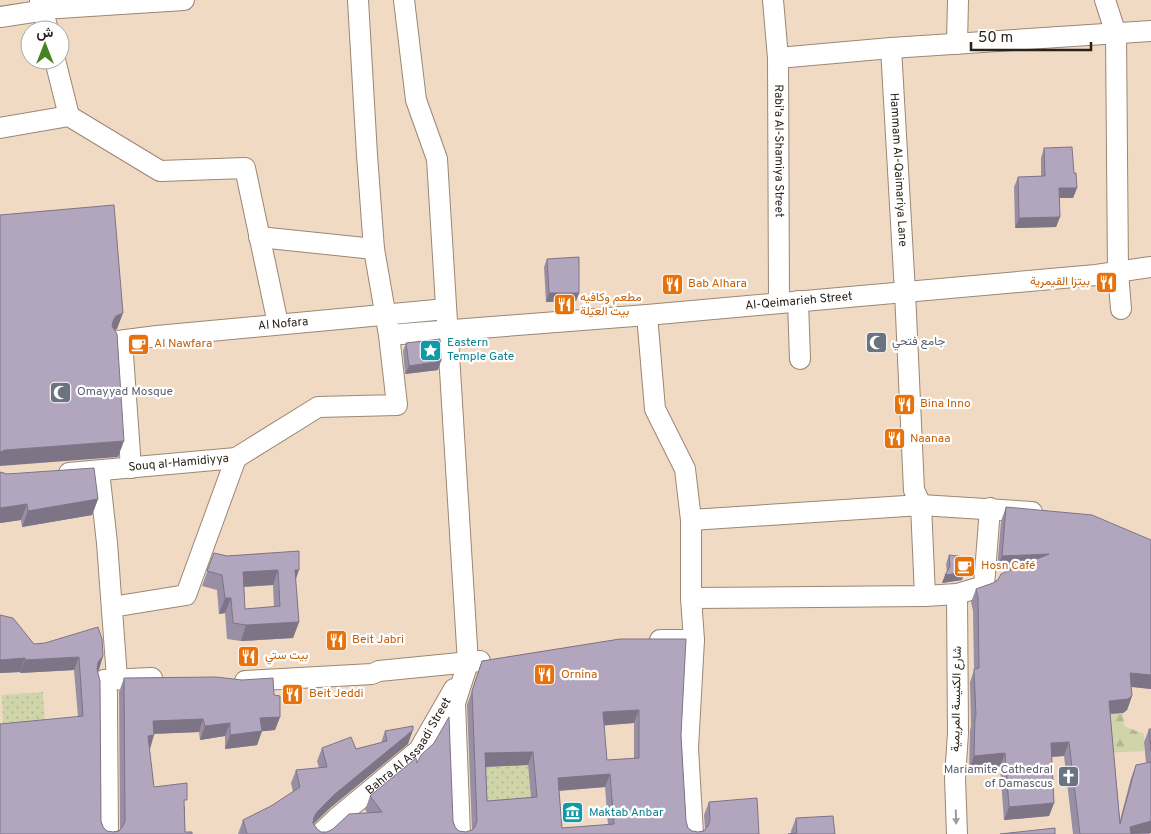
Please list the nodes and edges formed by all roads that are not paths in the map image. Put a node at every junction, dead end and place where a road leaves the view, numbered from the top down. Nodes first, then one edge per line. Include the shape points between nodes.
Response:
1 (184, 0) edge
2 (358, 0) edge
3 (404, 0) edge
4 (773, 0) edge
5 (958, 0) edge
6 (1105, 0) edge
7 (41, 4) edge
8 (0, 17) edge
9 (45, 20) edge
10 (1151, 31) edge
11 (1116, 34) junction
12 (956, 44) junction
13 (891, 48) junction
14 (778, 58) junction
15 (58, 70) edge
16 (69, 116) junction
17 (0, 128) edge
18 (259, 237) junction
19 (374, 248) junction
20 (1151, 267) edge
21 (1118, 272) junction
22 (905, 292) junction
23 (789, 302) junction
24 (446, 309) junction
25 (1122, 309) dead end
26 (387, 315) junction
27 (646, 315) junction
28 (278, 324) junction
29 (447, 332) junction
30 (390, 335) junction
31 (800, 359) dead end
32 (236, 458) junction
33 (131, 468) junction
34 (99, 471) junction
35 (49, 475) edge
36 (921, 505) junction
37 (990, 508) junction
38 (1054, 514) edge
39 (691, 520) junction
40 (957, 594) junction
41 (925, 596) junction
42 (691, 598) junction
43 (112, 607) junction
44 (640, 640) edge
45 (694, 640) junction
46 (497, 659) edge
47 (468, 663) junction
48 (117, 678) junction
49 (174, 678) edge
50 (228, 680) edge
51 (108, 834) edge
52 (320, 834) edge
53 (460, 834) edge
54 (693, 834) edge
55 (957, 834) edge

1 - 7 street
2 - 19 street
3 - 24 street via 416,100 437,159
4 - 14 street, Rabi'a Al-Shamiya Street
5 - 12 street
6 - 11 street
7 - 8 street via 34,12
7 - 9 street
10 - 11 street
11 - 12 street
11 - 21 street
12 - 13 street
13 - 14 street
13 - 22 street, Hammam Al-Qaimariya Lane
14 - 23 street, Rabi'a Al-Shamiya Street
15 - 16 street
16 - 17 street
16 - 18 street via 160,171 245,168
18 - 19 street
18 - 28 street
19 - 26 street
20 - 21 street, Al-Qeimarieh Street
21 - 22 street, Al-Qeimarieh Street
21 - 25 street
22 - 23 street, Al-Qeimarieh Street
22 - 36 street, Hammam Al-Qaimariya Lane via 914,490
23 - 27 street, Al-Qeimarieh Street
23 - 31 street, Rabi'a Al-Shamiya Street
24 - 26 street, Al Nofara
24 - 29 street
26 - 28 street, Al Nofara
26 - 30 street
27 - 29 street, Al-Qeimarieh Street
27 - 39 street via 655,409 685,469
28 - 33 street, Al Nofara via 120,341
29 - 30 street
29 - 47 street
30 - 32 street, Souq al-Hamidiyya via 397,405 318,406
32 - 33 street, Souq al-Hamidiyya
32 - 43 street via 186,595
33 - 34 street, Souq al-Hamidiyya
34 - 35 street, Souq al-Hamidiyya
34 - 43 street
36 - 37 street
36 - 39 street
36 - 41 street, Hammam Al-Qaimariya Lane
37 - 38 street
37 - 40 street via 984,586
39 - 42 street
40 - 41 street
40 -> 55 street, شارع الكنيسة المريمية
41 - 42 street
42 - 45 street
43 - 48 street
44 - 45 street
45 - 54 street via 688,748
46 - 47 street
47 - 50 street via 372,674
47 - 52 street, Bahra Al Assaadi Street via 419,750
47 - 53 street, Bahra Al Assaadi Street via 455,703
48 - 49 street
48 - 51 street via 104,680 107,693

